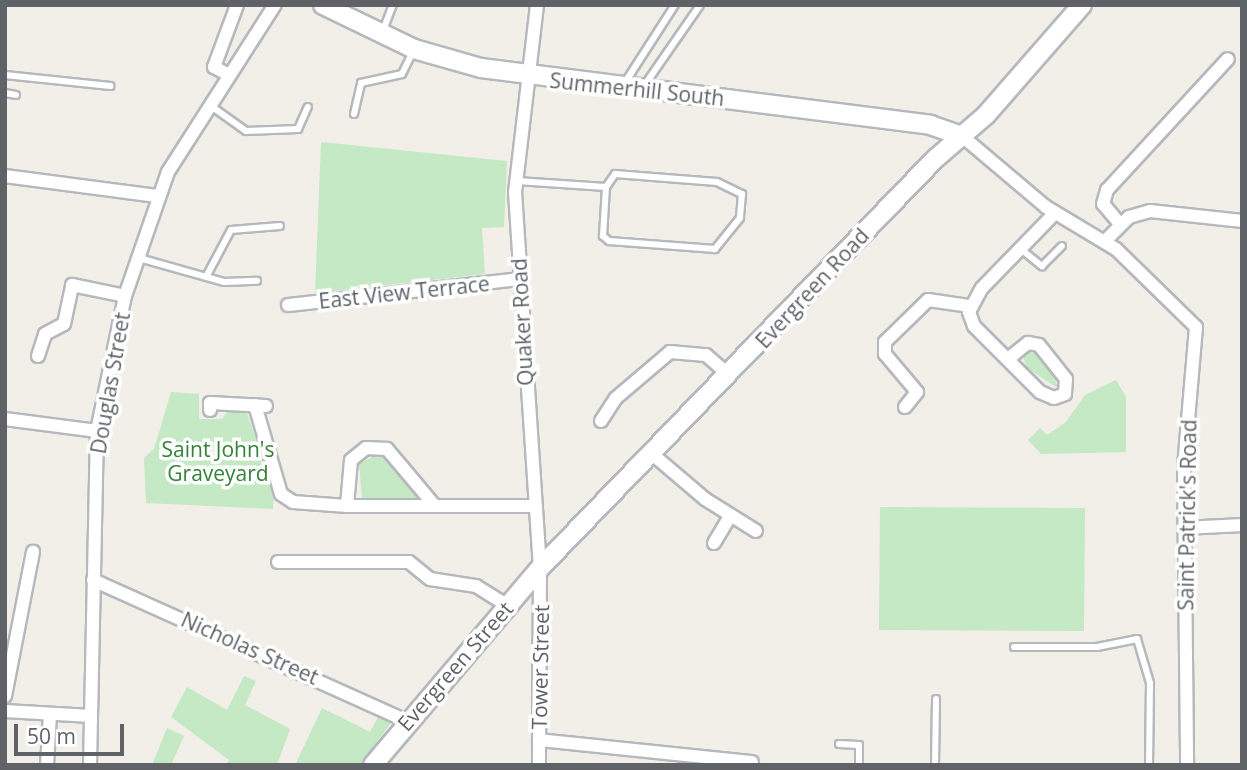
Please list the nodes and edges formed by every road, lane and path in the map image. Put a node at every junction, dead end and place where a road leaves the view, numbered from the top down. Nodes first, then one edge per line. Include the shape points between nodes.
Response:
1 (237, 5) edge
2 (275, 5) edge
3 (323, 5) edge
4 (393, 5) edge
5 (537, 5) edge
6 (675, 5) edge
7 (700, 5) edge
8 (1082, 5) edge
9 (382, 34) junction
10 (414, 49) junction
11 (1228, 59) dead end
12 (5, 75) edge
13 (229, 75) junction
14 (527, 77) junction
15 (110, 86) dead end
16 (620, 88) junction
17 (641, 90) junction
18 (5, 93) edge
19 (16, 95) dead end
20 (209, 105) junction
21 (308, 107) dead end
22 (354, 114) dead end
23 (962, 136) junction
24 (5, 176) edge
25 (515, 181) junction
26 (606, 187) junction
27 (156, 195) junction
28 (1055, 213) junction
29 (1242, 221) edge
30 (1120, 224) junction
31 (280, 226) dead end
32 (1105, 241) junction
33 (1062, 246) dead end
34 (1021, 250) junction
35 (137, 258) junction
36 (206, 277) junction
37 (520, 279) junction
38 (257, 281) dead end
39 (125, 296) junction
40 (288, 305) dead end
41 (969, 306) junction
42 (38, 356) dead end
43 (1008, 359) junction
44 (728, 374) junction
45 (905, 407) dead end
46 (210, 410) dead end
47 (5, 419) edge
48 (601, 421) dead end
49 (97, 431) junction
50 (651, 453) junction
51 (347, 506) junction
52 (435, 506) junction
53 (532, 506) junction
54 (730, 516) junction
55 (1242, 525) edge
56 (1184, 528) junction
57 (756, 531) dead end
58 (714, 543) dead end
59 (33, 552) dead end
60 (278, 562) dead end
61 (540, 568) junction
62 (93, 580) junction
63 (508, 606) junction
64 (1014, 647) dead end
65 (5, 696) edge
66 (936, 699) dead end
67 (5, 711) edge
68 (50, 714) junction
69 (91, 716) junction
70 (405, 720) junction
71 (539, 740) junction
72 (839, 744) dead end
73 (752, 762) dead end
74 (47, 765) edge
75 (90, 765) edge
76 (373, 765) edge
77 (539, 765) edge
78 (859, 765) edge
79 (935, 765) edge
80 (1149, 765) edge
81 (1187, 765) edge

1 - 13 street via 214,67
2 - 13 street, Douglas Street
3 - 9 main road, Summerhill South
4 - 9 lane
5 - 14 street, Quaker Road
6 - 16 lane
7 - 17 lane
8 - 23 main road, Evergreen Road
9 - 10 main road, Summerhill South
10 - 14 main road, Summerhill South
10 - 22 lane via 402,74 361,83
11 - 30 street via 1107,190 1103,204
12 - 15 lane
13 - 20 street, Douglas Street
14 - 16 main road, Summerhill South
14 - 25 street, Quaker Road
16 - 17 main road, Summerhill South
17 - 23 main road, Summerhill South via 930,125
18 - 19 lane
20 - 21 lane via 246,131 298,129
20 - 27 street, Douglas Street
23 - 28 street, Saint Patrick's Road
23 - 44 main road, Evergreen Road
24 - 27 street
25 - 26 lane
25 - 37 street, Quaker Road
26 - 26 lane via 603,236 609,242 715,249 740,218 742,194 717,182 615,174
27 - 35 street, Douglas Street
28 - 32 street, Saint Patrick's Road
28 - 34 street
29 - 30 street via 1150,211
30 - 32 street
31 - 36 lane via 224,235
32 - 56 street, Saint Patrick's Road via 1179,304 1197,330 1185,444
33 - 34 lane via 1042,266
34 - 41 street
35 - 36 lane
35 - 39 street, Douglas Street
36 - 38 lane
37 - 40 street, East View Terrace
37 - 53 street, Quaker Road
39 - 42 street via 72,285 64,324 44,334
39 - 49 street, Douglas Street
41 - 43 street via 974,326
41 - 45 street via 928,300 885,342 885,354 917,392
43 - 43 street via 1044,395 1065,394 1066,379 1039,345 1028,343
44 - 48 street via 706,355 670,352 616,398
44 - 50 main road, Evergreen Road
46 - 51 street via 210,403 261,406 281,494 293,502
47 - 49 street
49 - 62 street, Douglas Street
50 - 54 street
50 - 61 main road, Evergreen Road
51 - 52 street
51 - 52 street via 351,460 376,446 393,453
52 - 53 street
53 - 61 street, Quaker Road
54 - 57 street
54 - 58 street
55 - 56 street
56 - 81 street, Saint Patrick's Road
59 - 65 street
60 - 63 street via 409,562 430,579 477,586
61 - 63 main road, Evergreen Street
61 - 71 street, Tower Street
62 - 69 street, Douglas Street
62 - 70 street, Nicholas Street
63 - 70 main road, Evergreen Street
64 - 80 lane via 1097,648 1137,639 1150,683
66 - 79 lane
67 - 68 street
68 - 69 street
68 - 74 street
69 - 75 street, Douglas Street
70 - 76 main road, Evergreen Street
71 - 73 street
71 - 77 street, Tower Street
72 - 78 lane via 859,745

